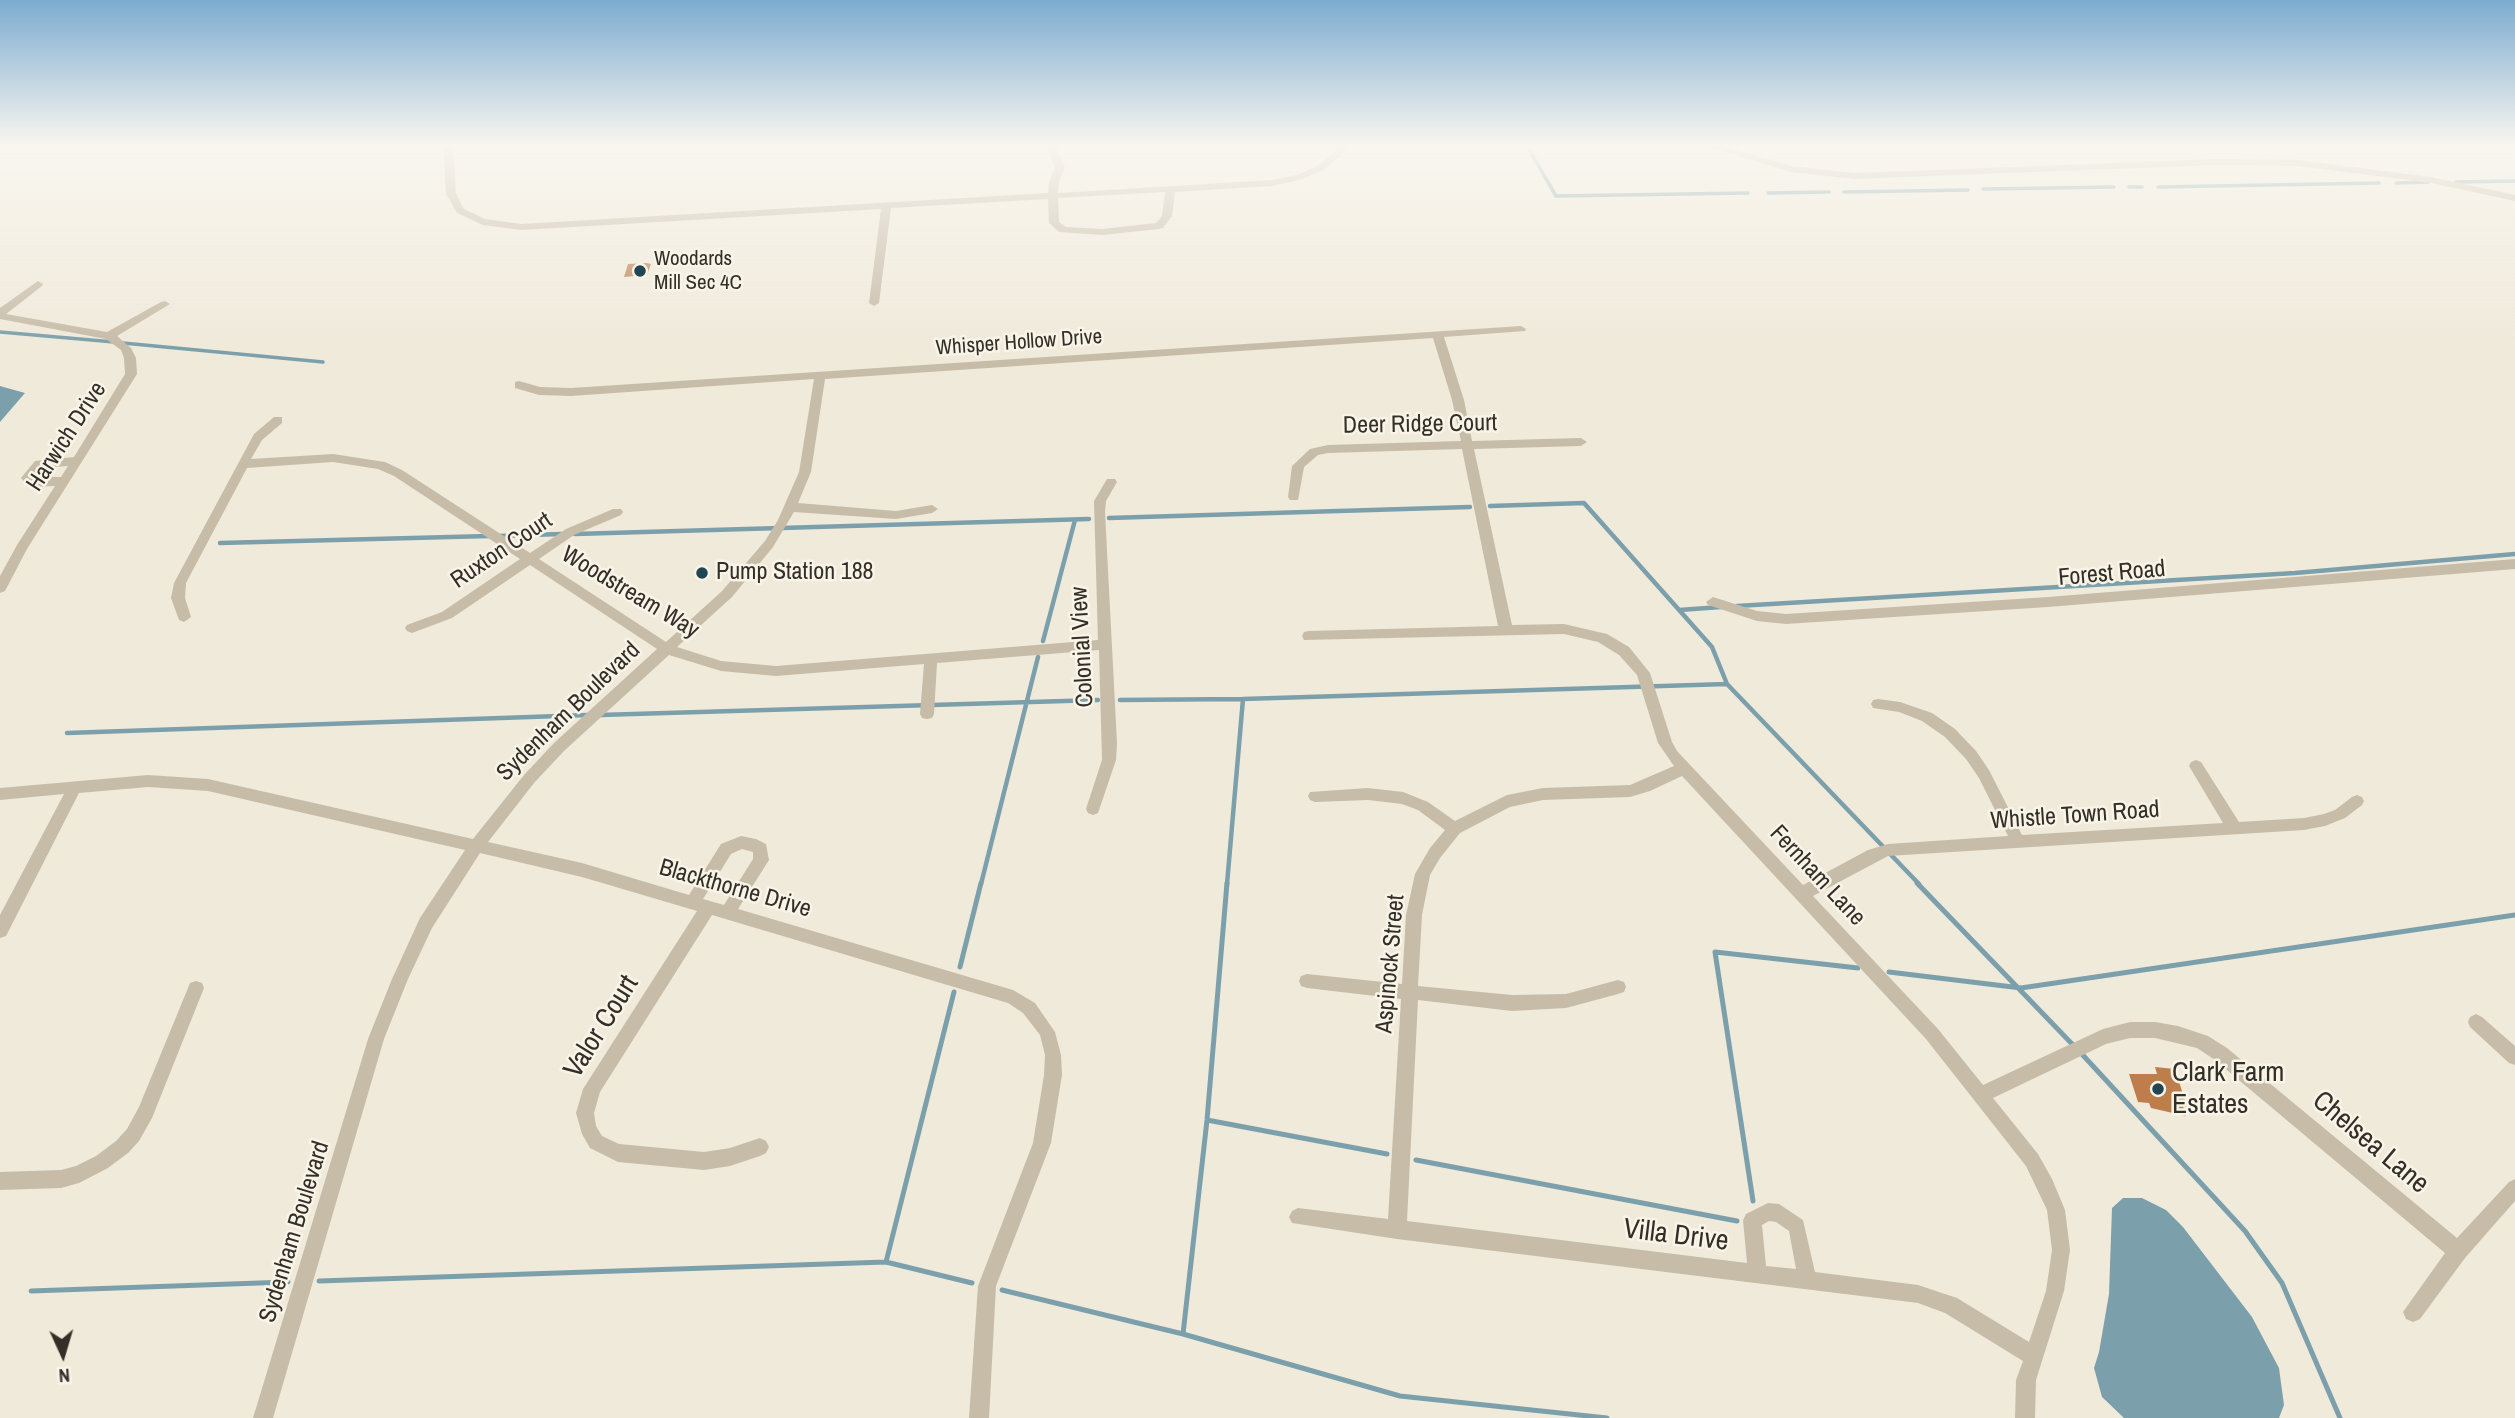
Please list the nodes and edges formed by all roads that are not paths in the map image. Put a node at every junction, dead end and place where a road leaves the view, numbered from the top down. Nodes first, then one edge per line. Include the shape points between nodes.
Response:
1 (462, 212) edge
2 (764, 212) edge
3 (885, 212) edge
4 (1053, 212) edge
5 (1167, 212) edge
6 (38, 284) dead end
7 (164, 303) dead end
8 (874, 303) dead end
9 (0, 314) edge
10 (1521, 329) dead end
11 (109, 335) junction
12 (1438, 335) junction
13 (820, 376) junction
14 (519, 386) dead end
15 (278, 420) dead end
16 (1581, 442) dead end
17 (1467, 445) junction
18 (78, 461) junction
19 (242, 464) junction
20 (65, 481) junction
21 (1111, 482) dead end
22 (1294, 497) dead end
23 (790, 507) junction
24 (932, 509) dead end
25 (617, 512) dead end
26 (531, 559) junction
27 (2515, 564) edge
28 (0, 586) edge
29 (1713, 602) dead end
30 (184, 617) dead end
31 (412, 628) dead end
32 (1506, 630) junction
33 (1309, 636) dead end
34 (1105, 644) junction
35 (667, 649) junction
36 (931, 658) junction
37 (1878, 704) dead end
38 (927, 714) dead end
39 (2196, 766) dead end
40 (1684, 768) junction
41 (75, 787) junction
42 (0, 794) edge
43 (1315, 796) dead end
44 (2357, 801) dead end
45 (1093, 809) dead end
46 (1455, 829) junction
47 (2235, 829) junction
48 (2018, 842) junction
49 (477, 845) junction
50 (1802, 894) junction
51 (700, 905) junction
52 (727, 913) junction
53 (0, 931) edge
54 (1307, 981) dead end
55 (1618, 987) dead end
56 (196, 988) dead end
57 (1410, 992) junction
58 (2476, 1022) dead end
59 (2515, 1057) edge
60 (1981, 1095) junction
61 (760, 1147) dead end
62 (0, 1181) edge
63 (2515, 1188) edge
64 (1298, 1217) dead end
65 (1397, 1230) junction
66 (2458, 1251) junction
67 (1757, 1274) junction
68 (1807, 1280) junction
69 (2413, 1312) dead end
70 (2033, 1356) junction
71 (263, 1418) edge
72 (979, 1418) edge
73 (2025, 1418) edge

1 - 2 street via 496,225
3 - 8 street
4 - 5 street via 1054,223 1063,230 1079,232 1159,226
6 - 9 street
7 - 11 street
9 - 11 street
10 - 12 street, Whisper Hollow Drive
11 - 18 street, Harwich Drive via 126,348 131,374
12 - 13 street, Whisper Hollow Drive
12 - 17 street
13 - 14 street, Whisper Hollow Drive via 571,392
13 - 23 street, Sydenham Boulevard via 805,472
15 - 19 street via 258,437
16 - 17 street, Deer Ridge Court
17 - 22 street, Deer Ridge Court via 1319,451 1298,466
17 - 32 street
18 - 20 street, Harwich Drive
18 - 20 street via 39,464 27,478 32,483
19 - 26 street, Woodstream Way via 333,458 381,465
19 - 30 street via 180,583 178,598
20 - 28 street, Harwich Drive
21 - 34 street, Colonial View via 1099,506
23 - 24 street via 896,516
23 - 35 street, Sydenham Boulevard via 745,575
25 - 26 street, Ruxton Court via 570,532
26 - 31 street, Ruxton Court via 447,615
26 - 35 street, Woodstream Way
27 - 29 street, Forest Road via 1786,619
32 - 33 street, Fernham Lane
32 - 40 street, Fernham Lane via 1585,632 1624,651 1643,673 1665,743
34 - 36 street, Woodstream Way
34 - 45 street, Colonial View via 1109,760
35 - 36 street, Woodstream Way via 721,666 761,670
35 - 49 street, Sydenham Boulevard via 559,747
36 - 38 street
37 - 48 street via 1927,716 1950,733 1984,774
39 - 47 street
40 - 46 street, Aspinock Street via 1630,791 1543,794 1507,801
40 - 50 street, Fernham Lane
41 - 42 street, Blackthorne Drive
41 - 49 street, Blackthorne Drive via 189,782
41 - 53 street
43 - 46 street via 1403,798
44 - 47 street, Whistle Town Road via 2325,820
46 - 57 street, Aspinock Street via 1423,874 1415,908
47 - 48 street, Whistle Town Road
48 - 50 street, Whistle Town Road via 1888,850
49 - 51 street, Blackthorne Drive
49 - 71 street, Sydenham Boulevard via 426,923 376,1040
50 - 60 street, Fernham Lane via 1932,1034
51 - 52 street, Blackthorne Drive
51 - 52 street, Valor Court via 726,849 740,842 756,845 761,860
51 - 61 street, Valor Court via 592,1089 585,1113 588,1128 596,1142 618,1153 704,1161
52 - 72 street, Blackthorne Drive via 1013,997 1029,1008 1047,1032 1053,1074 1044,1132 987,1286
54 - 57 street
55 - 57 street via 1542,1003
56 - 62 street via 146,1112 122,1147 79,1174
57 - 65 street, Aspinock Street
58 - 59 street
60 - 66 street, Chelsea Lane via 2104,1037 2130,1030 2178,1034 2221,1054
60 - 70 street, Fernham Lane via 2032,1160 2056,1210 2062,1250 2058,1276
63 - 66 street
64 - 65 street, Villa Drive
65 - 67 street, Villa Drive
66 - 69 street
67 - 68 street, Villa Drive
67 - 68 street via 1752,1220 1768,1212 1779,1213 1797,1226
68 - 70 street, Villa Drive via 1935,1299
70 - 73 street, Fernham Lane via 2026,1380

